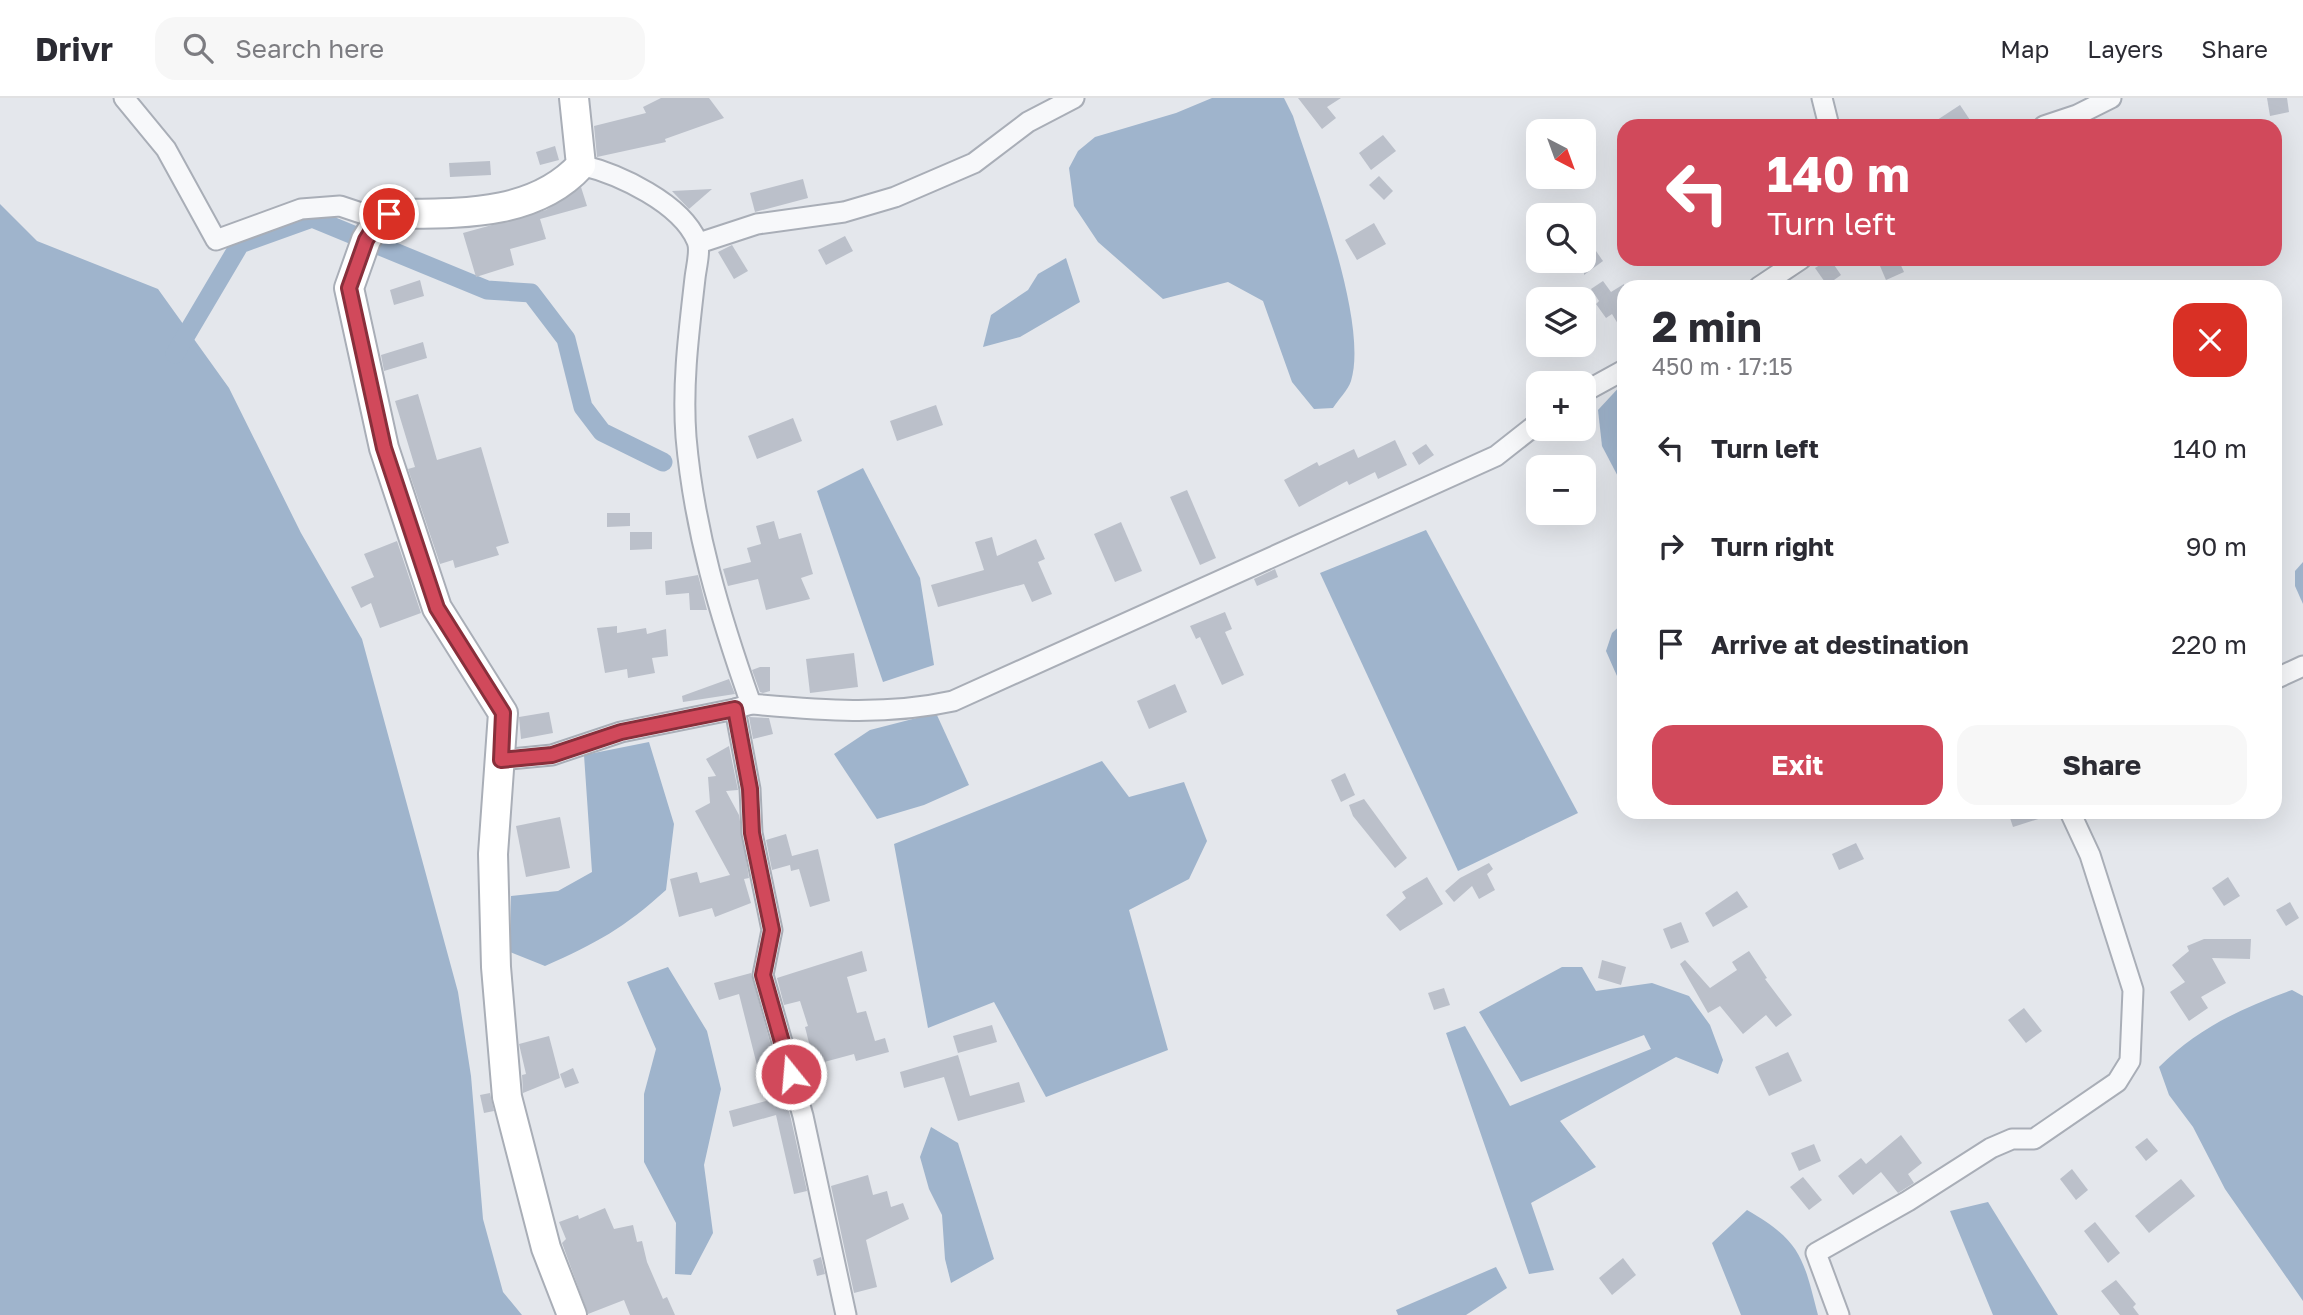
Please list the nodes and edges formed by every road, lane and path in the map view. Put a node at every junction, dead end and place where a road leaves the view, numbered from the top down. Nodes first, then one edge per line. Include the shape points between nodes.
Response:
1 (124, 98) edge
2 (574, 98) edge
3 (1074, 98) edge
4 (1822, 98) edge
5 (2112, 98) edge
6 (1827, 119) edge
7 (2065, 119) edge
8 (581, 165) junction
9 (375, 224) junction
10 (699, 243) junction
11 (1795, 266) edge
12 (1783, 280) edge
13 (1617, 374) edge
14 (1596, 385) edge
15 (1526, 433) edge
16 (2303, 666) edge
17 (2282, 676) edge
18 (743, 706) junction
19 (501, 760) junction
20 (2073, 819) edge
21 (572, 1315) edge
22 (846, 1315) edge
23 (1839, 1315) edge

1 - 9 street via 166,149 216,240 301,209 340,206
2 - 8 main road
3 - 10 street via 1028,122 974,163 895,197 844,212 757,224
4 - 6 street
5 - 7 street
8 - 9 main road via 554,189 488,212 389,214
8 - 10 street via 643,189 683,219
9 - 19 main road via 349,288 384,448 437,608 503,713
10 - 18 street via 684,362 686,436 699,536
11 - 12 street
13 - 14 street
15 - 18 street via 1496,456 953,701 862,712
16 - 17 street
18 - 19 street via 621,732 552,755
18 - 22 street via 752,833 772,930 763,975 803,1116
19 - 21 main road via 493,853 496,967 507,1097 546,1248
20 - 23 street via 2090,855 2133,990 2130,1061 2118,1082 2034,1139 2012,1139 1991,1148 1816,1253

